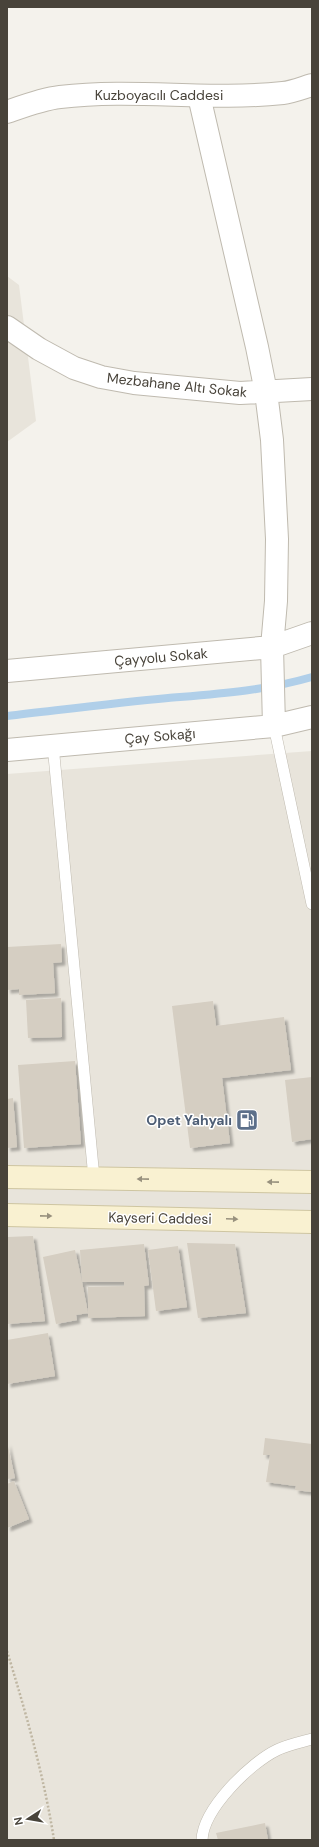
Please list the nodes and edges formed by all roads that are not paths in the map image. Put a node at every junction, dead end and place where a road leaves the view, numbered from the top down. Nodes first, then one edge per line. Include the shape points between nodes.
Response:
1 (312, 85) edge
2 (199, 96) junction
3 (7, 112) edge
4 (7, 327) edge
5 (312, 389) edge
6 (266, 392) junction
7 (312, 633) edge
8 (272, 647) junction
9 (7, 671) edge
10 (312, 717) edge
11 (274, 722) junction
12 (53, 745) junction
13 (7, 750) edge
14 (312, 904) edge
15 (7, 1177) edge
16 (94, 1178) junction
17 (312, 1182) edge
18 (7, 1215) edge
19 (312, 1222) edge
20 (312, 1739) edge
21 (202, 1840) edge

1 - 2 street, Kuzboyacılı Caddesi via 284,93
2 - 3 street, Kuzboyacılı Caddesi via 160,93 58,97
2 - 6 street
4 - 6 street, Mezbahane Altı Sokak via 39,349 74,368 101,377 240,393
5 - 6 street, Mezbahane Altı Sokak
6 - 8 street via 272,440 277,539
7 - 8 street, Çayyolu Sokak
8 - 9 street, Çayyolu Sokak
8 - 11 street
10 - 11 street, Çay Sokağı
11 - 12 street, Çay Sokağı
11 - 14 lane
12 - 13 street, Çay Sokağı
12 - 16 lane
15 - 16 main road
17 -> 16 main road
18 -> 19 main road, Kayseri Caddesi
20 - 21 lane via 278,1749 264,1757 220,1798 208,1818

